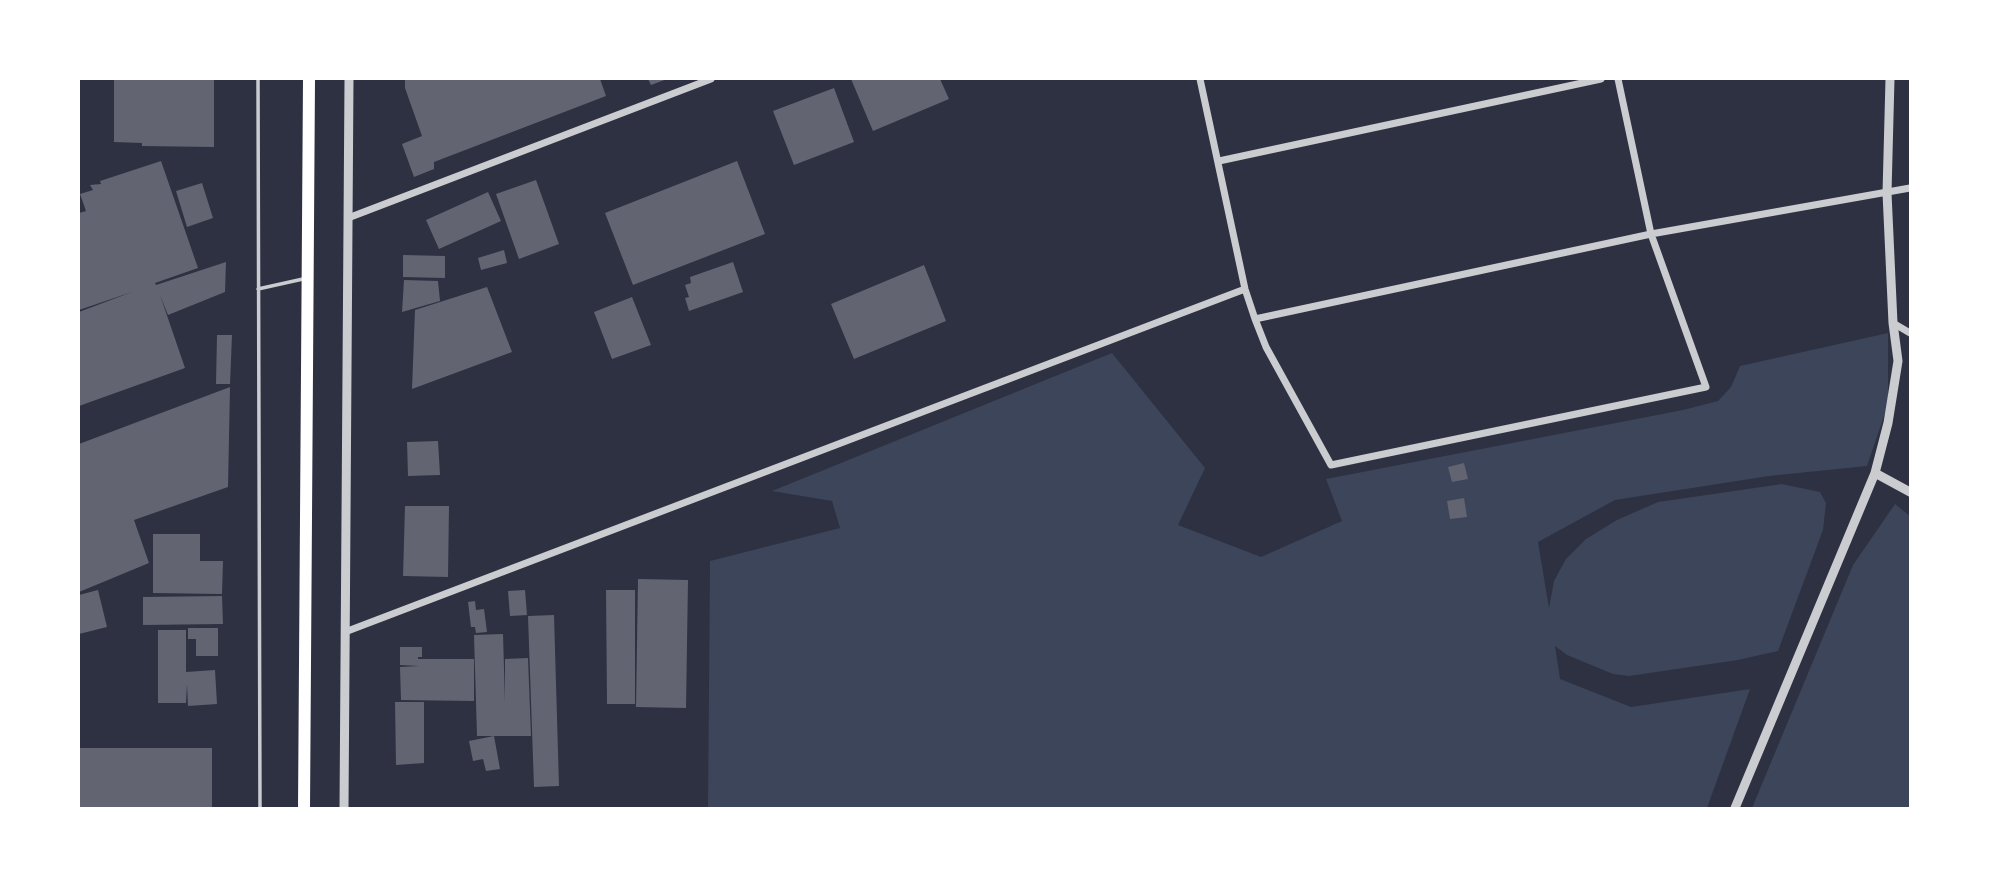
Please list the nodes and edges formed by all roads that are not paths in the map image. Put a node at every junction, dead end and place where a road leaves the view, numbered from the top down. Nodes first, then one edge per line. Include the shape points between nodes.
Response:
1 (258, 79) edge
2 (309, 79) edge
3 (349, 79) edge
4 (710, 79) edge
5 (1200, 79) edge
6 (1601, 79) edge
7 (1618, 79) edge
8 (1890, 79) edge
9 (1219, 161) junction
10 (1910, 188) edge
11 (1887, 193) junction
12 (348, 218) junction
13 (1651, 234) junction
14 (309, 278) junction
15 (258, 289) junction
16 (1245, 289) junction
17 (1255, 319) junction
18 (1893, 323) junction
19 (1910, 333) edge
20 (1875, 474) junction
21 (1910, 492) edge
22 (345, 632) junction
23 (260, 808) edge
24 (304, 808) edge
25 (344, 808) edge
26 (1735, 808) edge

1 - 15 lane
2 - 14 main road
3 - 12 street
4 - 12 street
5 - 9 street
6 - 9 street
7 - 13 street
8 - 11 street
9 - 16 street
10 - 11 street
11 - 13 street
11 - 18 street
12 - 22 street
13 - 17 street
13 - 17 street via 1706,387 1331,464
14 - 15 lane
14 - 24 main road
15 - 23 lane
16 - 17 street
16 - 22 street
18 - 19 street
18 - 20 street via 1898,361
20 - 21 street
20 - 26 street
22 - 25 street

